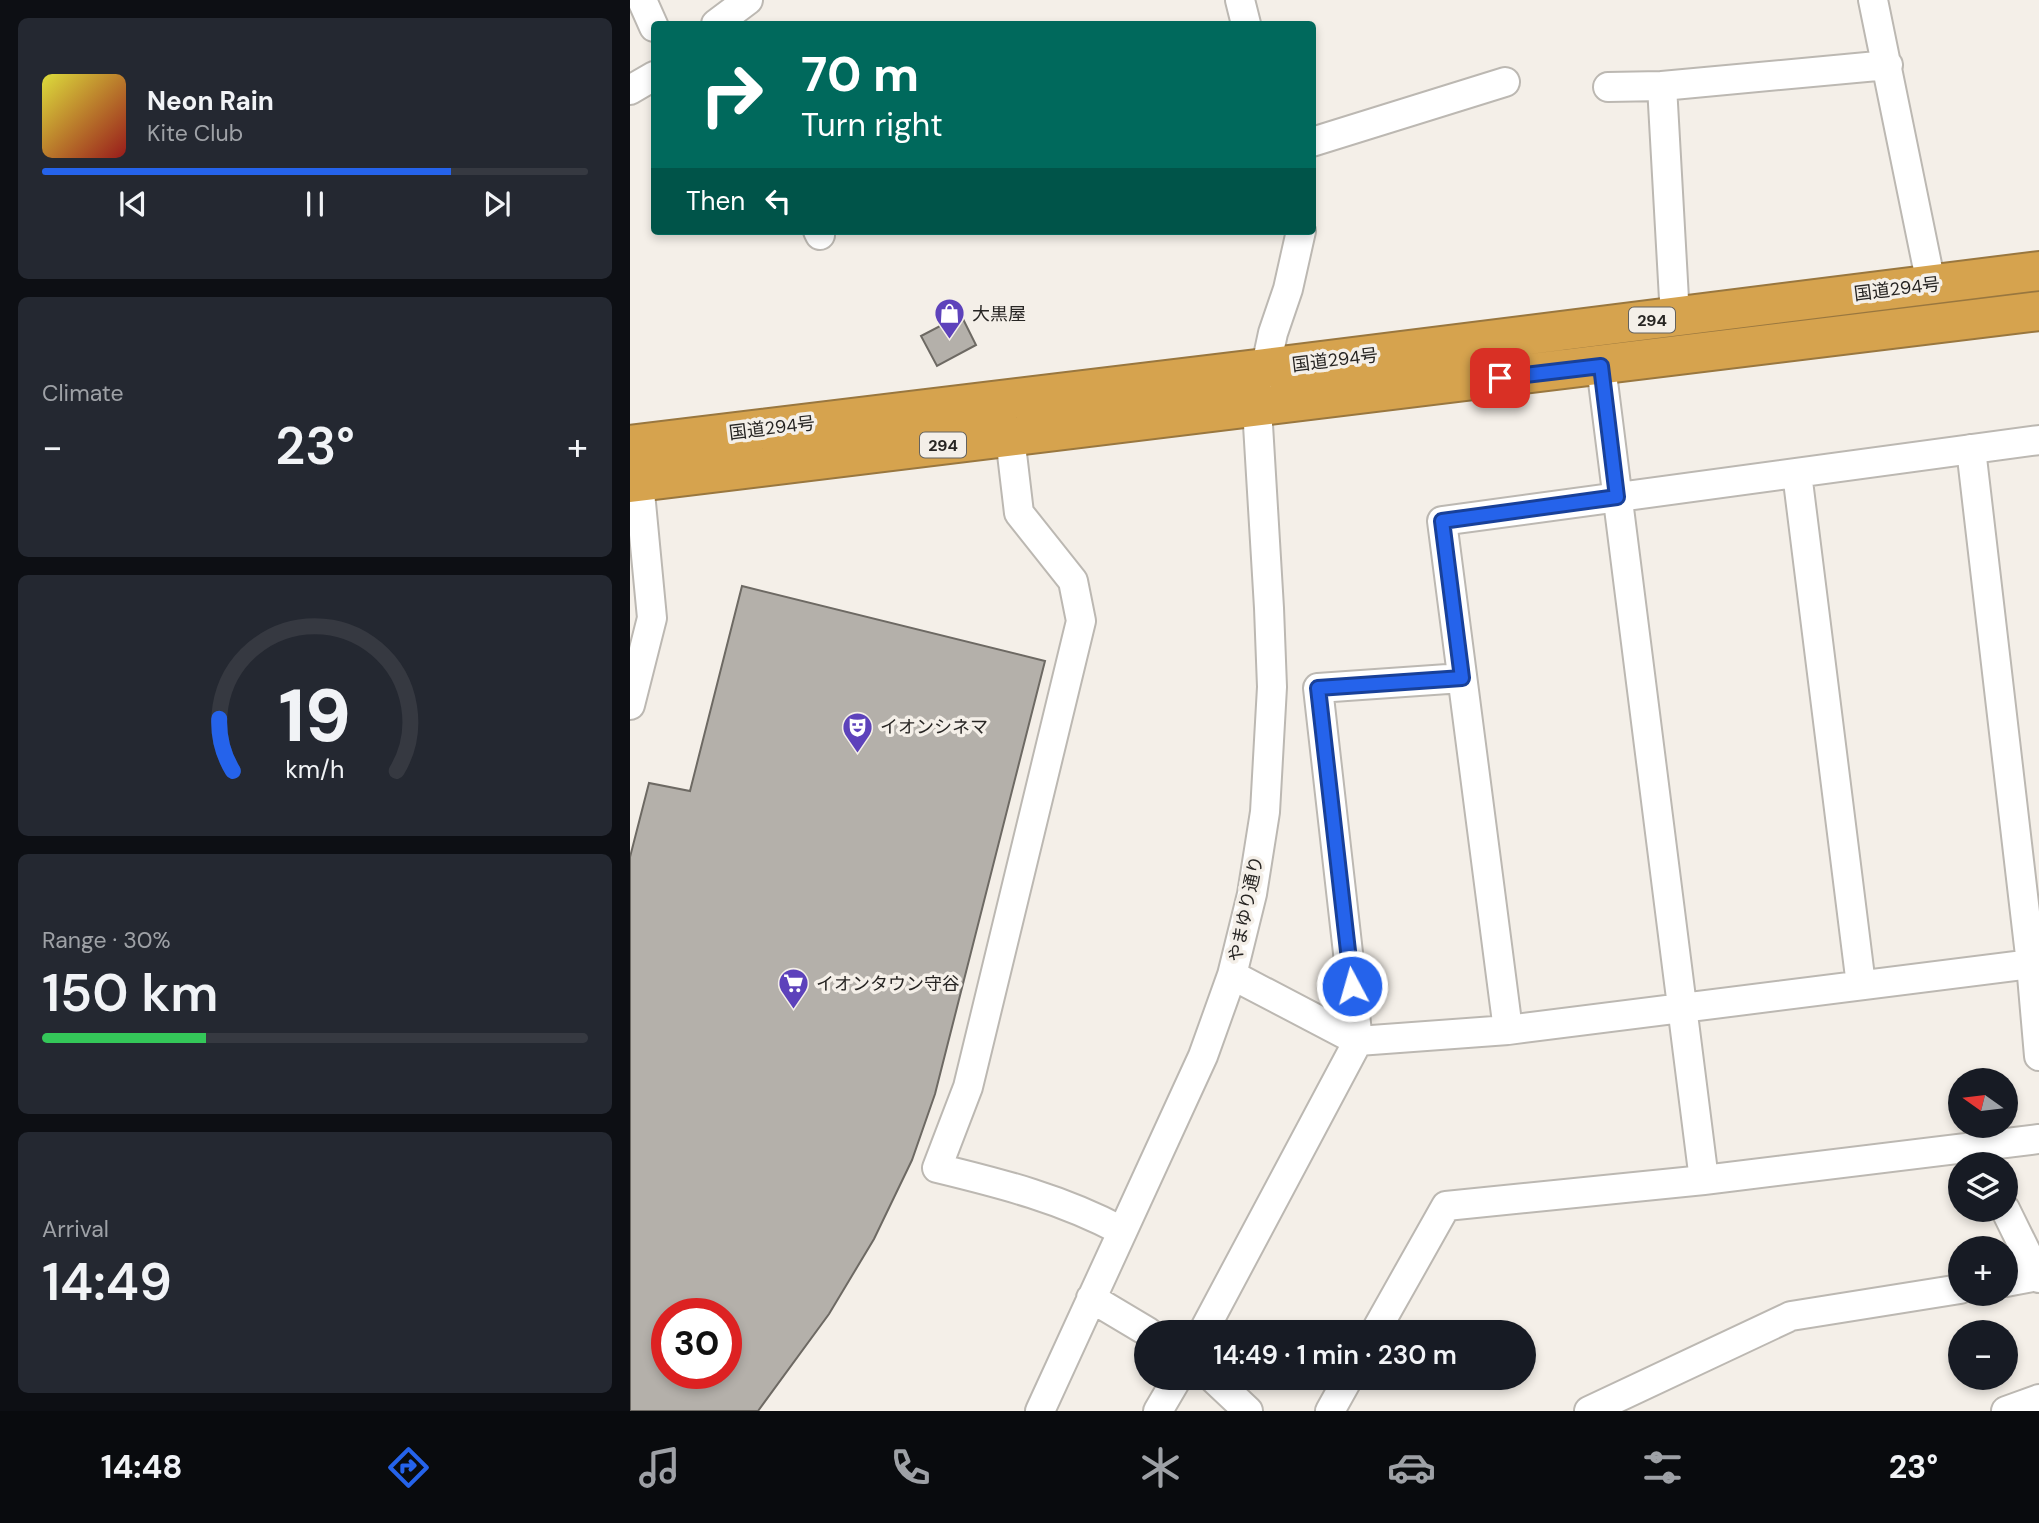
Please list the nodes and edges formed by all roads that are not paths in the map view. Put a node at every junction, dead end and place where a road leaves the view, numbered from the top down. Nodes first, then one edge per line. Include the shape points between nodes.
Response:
1 (642, 0) edge
2 (748, 0) edge
3 (1240, 0) edge
4 (1873, 0) edge
5 (651, 21) edge
6 (720, 21) edge
7 (1244, 21) edge
8 (1888, 65) junction
9 (651, 78) edge
10 (1505, 82) dead end
11 (1662, 86) junction
12 (1608, 87) dead end
13 (630, 90) edge
14 (1316, 141) edge
15 (1300, 235) edge
16 (2039, 271) edge
17 (1931, 284) junction
18 (2039, 311) edge
19 (1675, 317) junction
20 (1601, 366) junction
21 (1265, 369) junction
22 (1257, 408) junction
23 (1010, 437) junction
24 (2039, 440) edge
25 (630, 445) edge
26 (1971, 449) junction
27 (1797, 473) junction
28 (635, 482) edge
29 (1617, 497) junction
30 (1462, 678) junction
31 (630, 705) edge
32 (2035, 963) edge
33 (1232, 975) junction
34 (1861, 985) junction
35 (1682, 1007) junction
36 (1508, 1030) junction
37 (1358, 1041) junction
38 (2039, 1056) edge
39 (2039, 1139) edge
40 (1989, 1152) edge
41 (1948, 1158) edge
42 (1704, 1180) junction
43 (2011, 1222) edge
44 (1122, 1231) junction
45 (2038, 1277) edge
46 (2018, 1280) edge
47 (1948, 1291) edge
48 (1091, 1298) junction
49 (1209, 1320) edge
50 (1382, 1320) edge
51 (1134, 1324) edge
52 (1170, 1390) edge
53 (1226, 1390) edge
54 (1342, 1390) edge
55 (2039, 1399) edge
56 (1040, 1411) edge
57 (1158, 1411) edge
58 (1248, 1411) edge
59 (1330, 1411) edge
60 (1589, 1411) edge
61 (2006, 1411) edge

1 - 5 street
2 - 6 street
3 - 7 street
4 - 8 street
8 - 11 street
8 - 17 street
9 - 13 street
10 - 14 street
11 - 12 street
11 - 19 street
15 - 21 street, やまゆり通り
16 - 17 highway, 国道294号 / 294
17 - 19 highway, 国道294号 / 294
18 - 20 highway, 294
19 - 21 highway, 国道294号 / 294
20 - 22 highway, 294
20 - 29 street
21 - 22 street, やまゆり通り
21 - 25 highway, 国道294号 / 294
22 - 23 highway, 294
22 - 33 street, やまゆり通り via 1269,608 1270,747 1252,894
23 - 28 highway, 294
23 - 44 street via 1019,513 1073,581 1081,621 968,1087 937,1168 1080,1209
24 - 26 street
26 - 27 street
26 - 32 street
27 - 29 street
27 - 34 street
28 - 31 street via 652,618
29 - 30 street via 1442,521
29 - 35 street
30 - 36 street
30 - 37 street via 1318,688
32 - 34 street
32 - 38 street
33 - 37 street
33 - 44 street, やまゆり通り via 1203,1056
34 - 35 street
35 - 36 street
35 - 42 street
36 - 37 street
37 - 49 street
39 - 40 street
41 - 42 street
42 - 50 street via 1446,1206
43 - 45 street
44 - 48 street, やまゆり通り
45 - 46 street
47 - 60 street via 1791,1317
48 - 51 street
48 - 56 street, やまゆり通り
52 - 57 street
53 - 58 street
54 - 59 street
55 - 61 street

